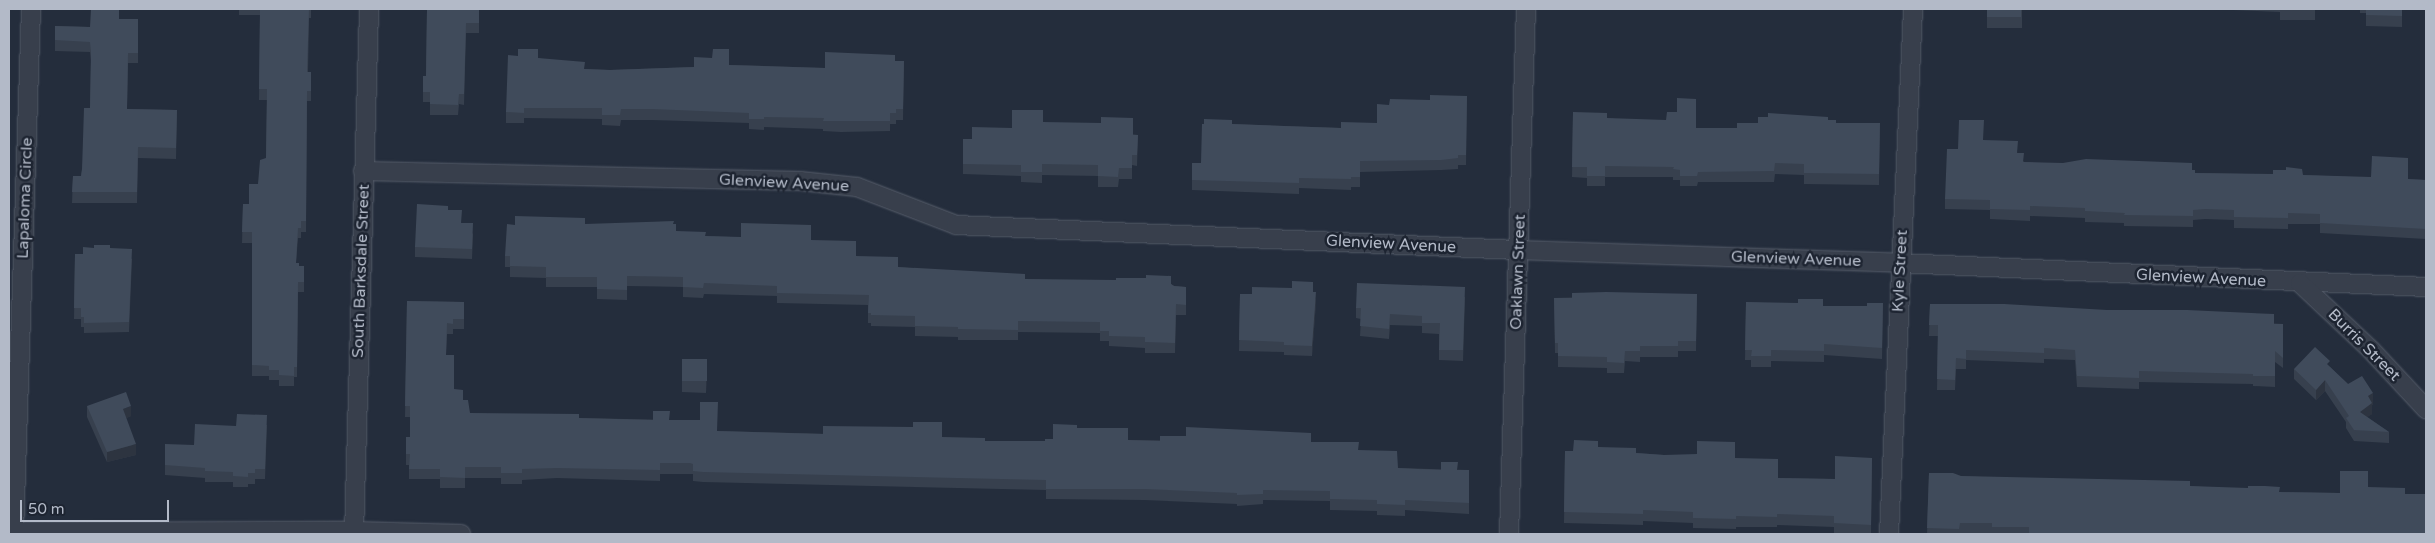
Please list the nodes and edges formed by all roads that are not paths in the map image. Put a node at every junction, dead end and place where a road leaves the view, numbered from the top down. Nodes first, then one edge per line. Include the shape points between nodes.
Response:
1 (31, 9) edge
2 (368, 9) edge
3 (1526, 9) edge
4 (1913, 9) edge
5 (364, 171) junction
6 (1518, 250) junction
7 (1900, 263) junction
8 (2300, 283) junction
9 (2426, 287) edge
10 (2426, 409) edge
11 (11, 532) edge
12 (354, 533) edge
13 (461, 534) edge
14 (1509, 534) edge
15 (1889, 534) edge

1 - 11 street, Lapaloma Circle
2 - 5 street, South Barksdale Street
3 - 6 street, Oaklawn Street
4 - 7 street, Kyle Street
5 - 6 street, Glenview Avenue via 800,181 857,187 956,225
5 - 12 street, South Barksdale Street
6 - 7 street, Glenview Avenue
6 - 14 street, Oaklawn Street
7 - 8 street, Glenview Avenue
7 - 15 street, Kyle Street
8 - 9 street, Glenview Avenue
8 - 10 street, Burris Street via 2372,350
11 - 12 street
12 - 13 street

